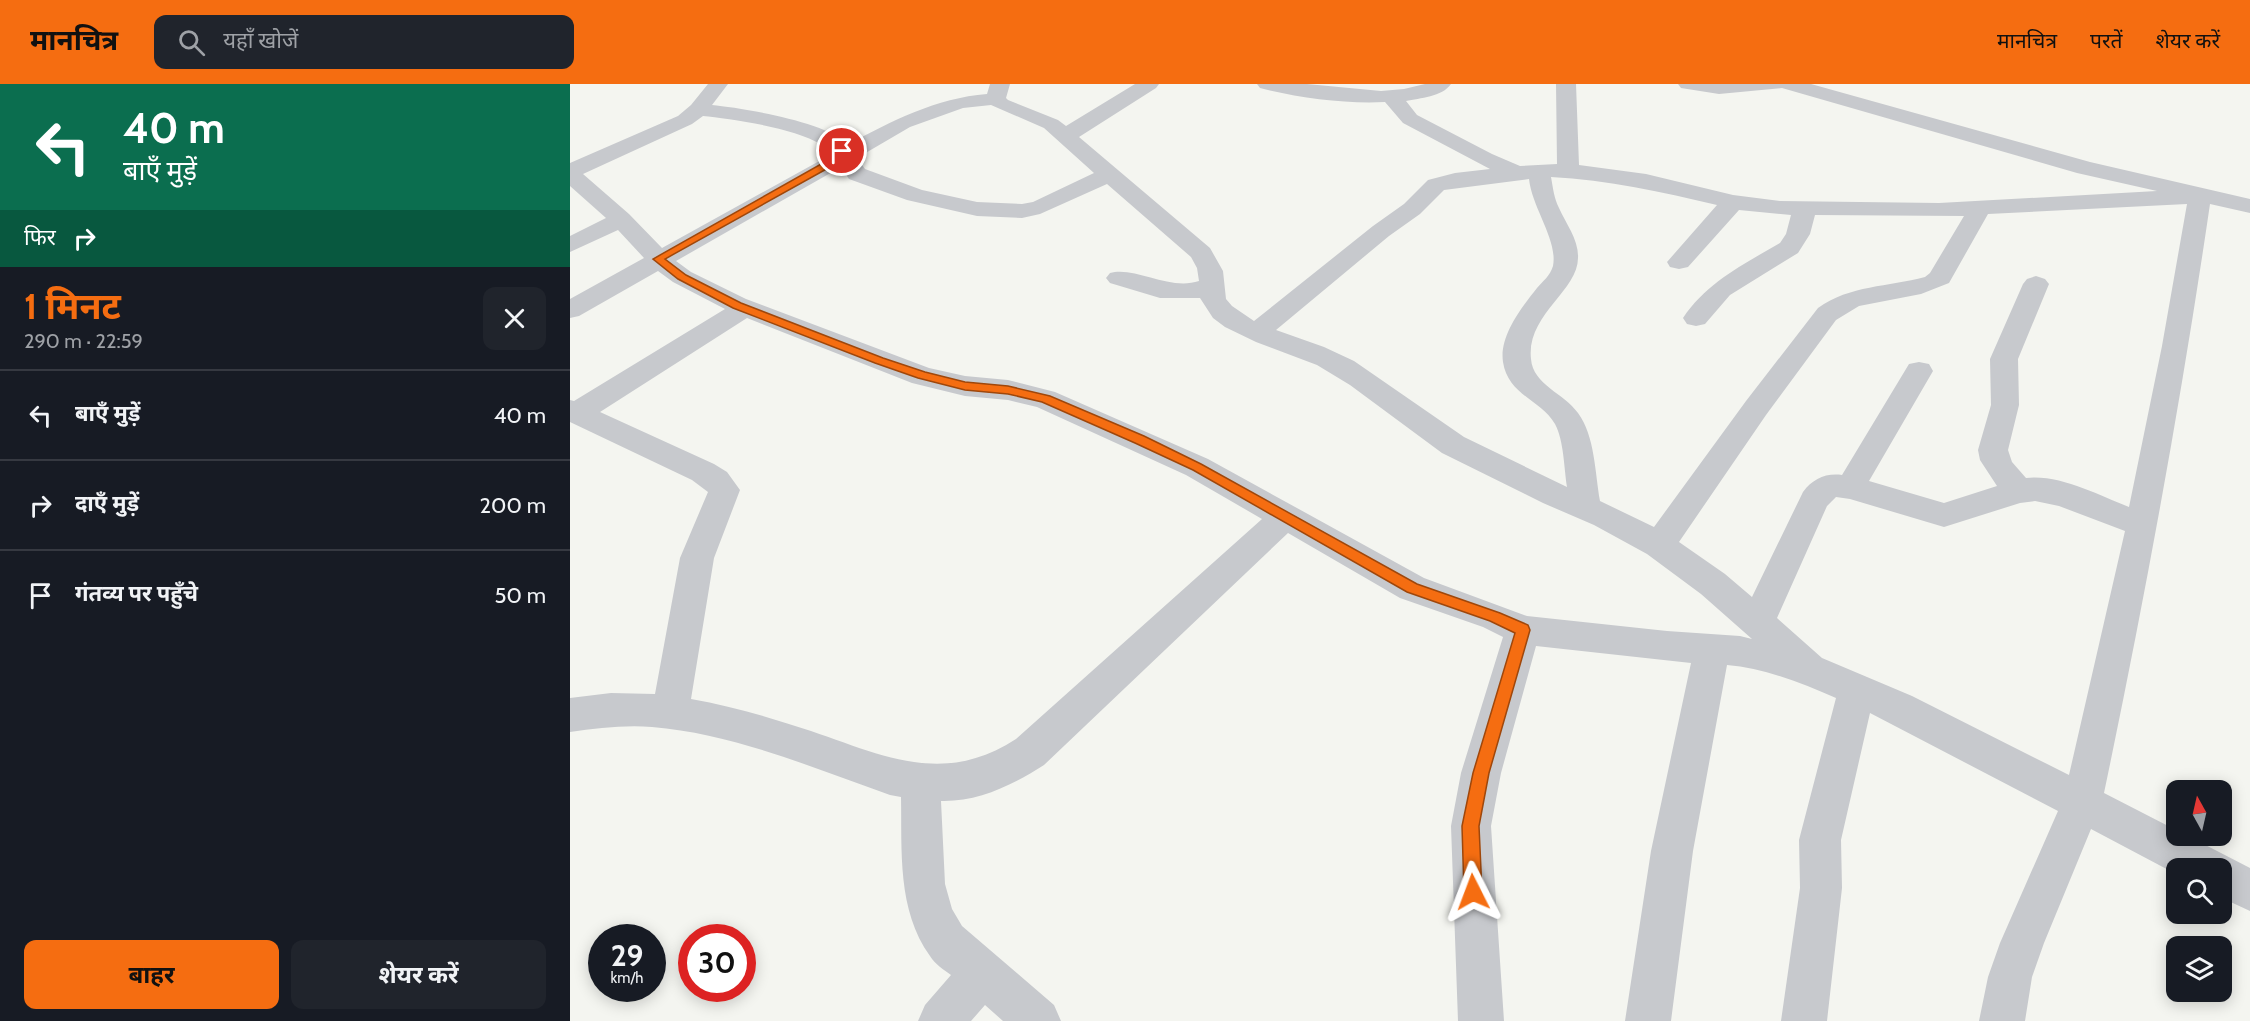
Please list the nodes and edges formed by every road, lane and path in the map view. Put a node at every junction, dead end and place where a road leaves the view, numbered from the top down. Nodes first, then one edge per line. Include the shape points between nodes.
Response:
1 (1149, 84) edge
2 (1267, 84) edge
3 (1442, 84) edge
4 (1566, 84) edge
5 (1688, 84) edge
6 (1775, 84) edge
7 (1789, 84) edge
8 (708, 87) edge
9 (998, 91) edge
10 (1391, 97) junction
11 (698, 109) junction
12 (1065, 136) junction
13 (844, 155) junction
14 (1568, 170) junction
15 (1528, 172) junction
16 (570, 173) edge
17 (1110, 174) junction
18 (2200, 196) junction
19 (1733, 201) junction
20 (2250, 206) edge
21 (1805, 208) junction
22 (1980, 208) junction
23 (621, 219) junction
24 (570, 245) edge
25 (658, 259) junction
26 (1679, 262) dead end
27 (1119, 278) dead end
28 (2036, 284) dead end
29 (1210, 290) junction
30 (745, 308) junction
31 (570, 310) edge
32 (1696, 318) dead end
33 (1257, 332) junction
34 (1919, 371) dead end
35 (573, 412) edge
36 (1850, 487) junction
37 (2019, 491) junction
38 (1586, 508) junction
39 (1285, 517) junction
40 (2141, 524) junction
41 (1659, 545) junction
42 (1758, 622) junction
43 (1523, 630) junction
44 (1712, 649) junction
45 (1812, 670) junction
46 (1857, 689) junction
47 (670, 712) junction
48 (570, 715) edge
49 (920, 782) junction
50 (2082, 803) junction
51 (2189, 858) edge
52 (2232, 881) edge
53 (2250, 891) edge
54 (982, 974) junction
55 (941, 1021) edge
56 (1038, 1021) edge
57 (1481, 1021) edge
58 (1648, 1021) edge
59 (1804, 1021) edge
60 (2002, 1021) edge

1 - 12 street
2 - 10 street
3 - 10 street via 1428,92
4 - 14 street
5 - 6 street via 1719,88
7 - 18 street via 2085,168
8 - 11 street
9 - 12 street via 1010,110 1051,124
9 - 13 street via 903,123
10 - 15 street via 1410,119 1484,159
11 - 13 street via 749,115 796,128 834,142
11 - 16 street via 685,120
12 - 17 street
13 - 17 street via 857,174 876,182 915,195 998,211 1040,207
13 - 25 street
14 - 15 street
14 - 19 street via 1646,181
15 - 33 street via 1436,186
15 - 38 street via 1566,251 1559,279 1524,329 1517,346 1517,360 1521,375 1531,388 1568,420
16 - 23 street
17 - 29 street via 1201,253 1208,264
18 - 20 street
18 - 22 street
18 - 40 street
19 - 21 street
19 - 26 street
21 - 22 street
21 - 32 street via 1798,234 1789,248 1721,288
22 - 41 street via 1940,278 1836,305 1827,314
23 - 24 street
23 - 25 street
25 - 30 street via 682,277
25 - 31 street
27 - 29 street via 1160,290
28 - 37 street via 2004,359 2005,405 1993,450 2001,470
29 - 33 street via 1226,314
30 - 35 street
30 - 39 street via 922,376 1045,399 1197,467
33 - 38 street via 1326,358 1452,445
34 - 36 street
35 - 47 street via 703,472 724,490 697,558
36 - 37 street via 1944,515
36 - 42 street via 1831,485 1814,500
37 - 40 street via 2049,490
38 - 41 street
39 - 43 street via 1412,588
39 - 49 street via 1150,644 1010,767 987,777
40 - 50 street
41 - 42 street
42 - 45 street
43 - 44 street
43 - 57 street via 1481,773 1471,826
44 - 45 street via 1740,651
44 - 58 street via 1672,851
45 - 46 street
46 - 50 street
46 - 59 street via 1820,840 1821,888
47 - 48 street via 619,710
47 - 49 street via 702,717 890,777
49 - 54 street via 924,884 933,916 946,942
50 - 51 street
50 - 60 street via 2022,943 2010,977
52 - 53 street
54 - 55 street
54 - 56 street

